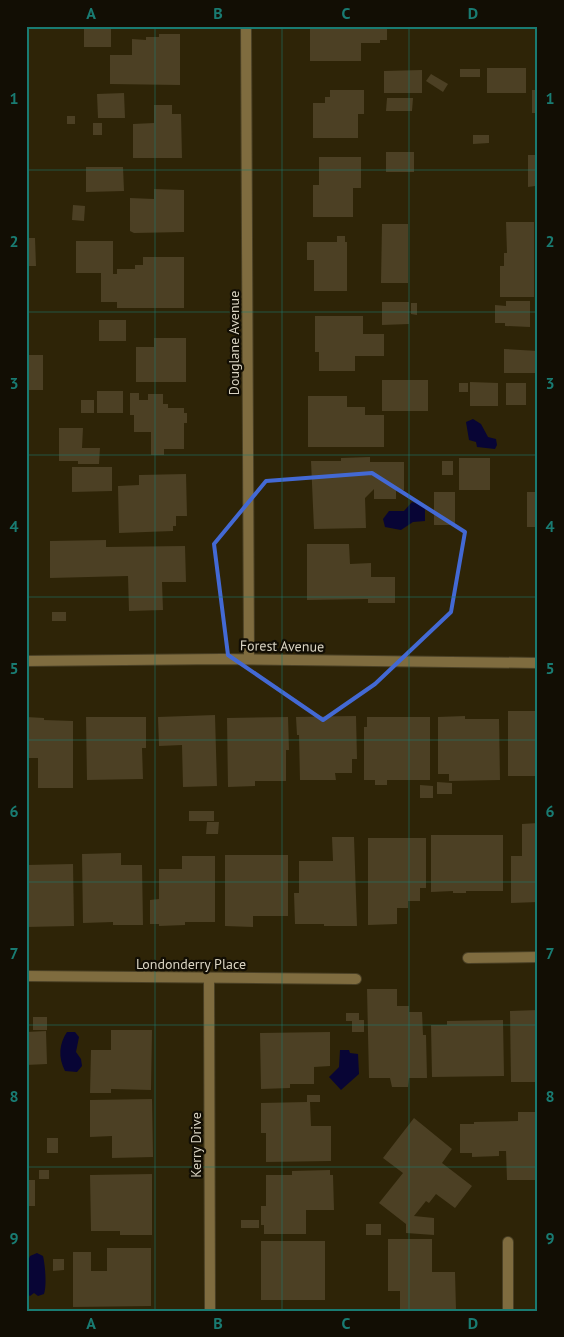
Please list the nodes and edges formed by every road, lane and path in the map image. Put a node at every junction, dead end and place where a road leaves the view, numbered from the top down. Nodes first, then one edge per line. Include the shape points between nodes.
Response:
1 (246, 26) edge
2 (249, 659) junction
3 (26, 661) edge
4 (538, 663) edge
5 (538, 957) edge
6 (468, 958) dead end
7 (26, 976) edge
8 (209, 978) junction
9 (356, 979) dead end
10 (508, 1242) dead end
11 (210, 1311) edge
12 (508, 1311) edge

1 - 2 street, Douglane Avenue
2 - 3 street, Forest Avenue
2 - 4 street, Forest Avenue
5 - 6 street
7 - 8 street, Londonderry Place
8 - 9 street, Londonderry Place
8 - 11 street, Kerry Drive
10 - 12 street

